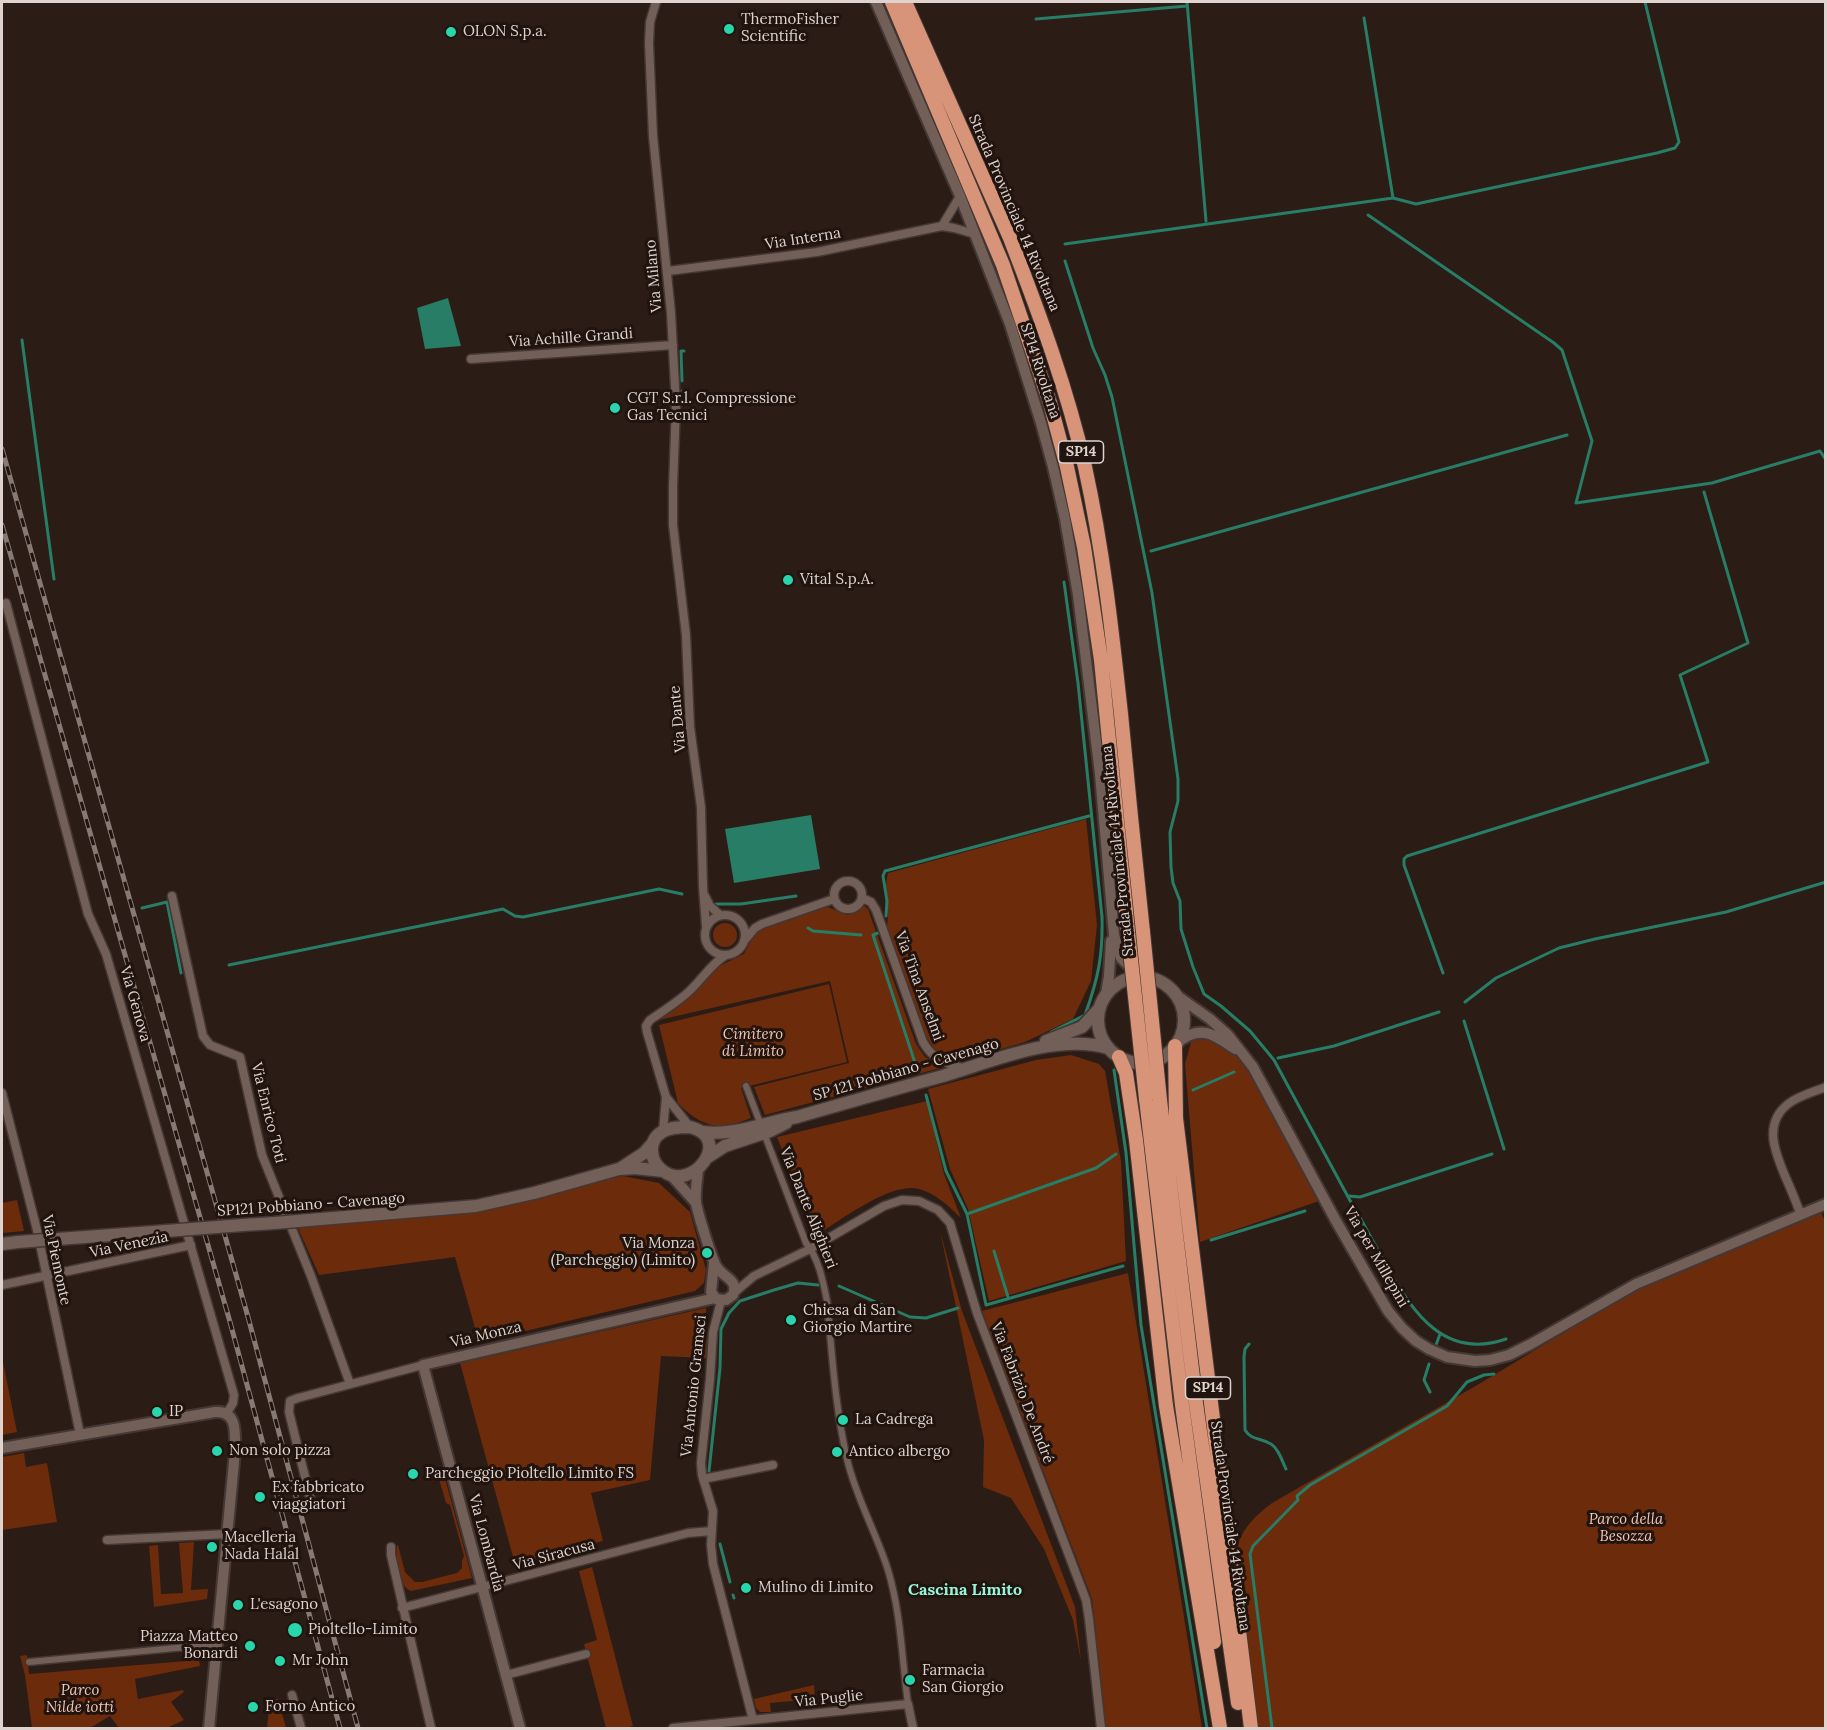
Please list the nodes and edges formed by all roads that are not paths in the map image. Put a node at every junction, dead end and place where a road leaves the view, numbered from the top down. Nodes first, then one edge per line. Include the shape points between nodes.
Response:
1 (656, 2) edge
2 (892, 2) edge
3 (904, 2) edge
4 (876, 3) edge
5 (960, 196) junction
6 (942, 226) junction
7 (975, 234) junction
8 (668, 271) junction
9 (673, 345) junction
10 (471, 359) dead end
11 (675, 549) joint
12 (6, 603) dead end
13 (703, 886) junction
14 (172, 896) dead end
15 (862, 898) junction
16 (834, 899) junction
17 (1111, 911) junction
18 (720, 915) junction
19 (740, 921) junction
20 (762, 924) junction
21 (706, 927) junction
22 (744, 941) junction
23 (710, 949) junction
24 (726, 955) junction
25 (706, 971) junction
26 (1142, 976) junction
27 (1106, 994) junction
28 (1176, 995) junction
29 (1098, 1011) junction
30 (1176, 1044) junction
31 (1108, 1048) junction
32 (1023, 1052) junction
33 (1119, 1058) junction
34 (1247, 1058) junction
35 (965, 1069) junction
36 (746, 1086) dead end
37 (1826, 1087) edge
38 (2, 1093) edge
39 (666, 1097) junction
40 (690, 1126) junction
41 (762, 1129) junction
42 (663, 1131) junction
43 (703, 1132) junction
44 (653, 1143) junction
45 (708, 1157) junction
46 (619, 1169) junction
47 (698, 1170) junction
48 (667, 1173) junction
49 (696, 1203) junction
50 (1826, 1204) edge
51 (1801, 1215) junction
52 (2, 1244) edge
53 (191, 1245) junction
54 (810, 1249) junction
55 (714, 1263) junction
56 (47, 1276) junction
57 (730, 1283) junction
58 (2, 1285) edge
59 (715, 1292) junction
60 (423, 1365) junction
61 (350, 1384) junction
62 (227, 1413) junction
63 (80, 1434) junction
64 (2, 1448) edge
65 (773, 1466) dead end
66 (703, 1479) junction
67 (310, 1497) dead end
68 (712, 1531) junction
69 (227, 1534) junction
70 (107, 1540) dead end
71 (392, 1547) dead end
72 (482, 1588) junction
73 (402, 1608) junction
74 (217, 1644) junction
75 (586, 1654) dead end
76 (29, 1662) dead end
77 (506, 1675) junction
78 (292, 1695) dead end
79 (908, 1704) junction
80 (753, 1720) junction
81 (209, 1728) edge
82 (301, 1728) edge
83 (431, 1728) edge
84 (520, 1728) edge
85 (673, 1728) edge
86 (913, 1728) edge
87 (1101, 1728) edge
88 (1220, 1728) edge
89 (1226, 1728) edge
90 (1242, 1728) edge
91 (1251, 1728) edge

1 - 8 street, Via Milano via 649,43 653,136
2 - 89 highway, Strada Provinciale 14 Rivoltana / SP14, bridge via 1003,265 1050,403 1084,547 1101,660 1182,1405
3 - 90 highway, Strada Provinciale 14 Rivoltana / SP14, bridge via 1017,256 1047,337 1084,465 1101,546 1196,1403
4 - 5 street, SP14 Rivoltana
5 - 6 street
5 - 7 street, SP14 Rivoltana
6 - 7 street, Via Interna
6 - 8 street, Via Interna via 816,252
7 - 17 street, SP14 Rivoltana via 1030,386 1065,519 1100,774
8 - 9 street, Via Milano
9 - 10 street, Via Achille Grandi
9 - 11 street, Via Milano
11 - 13 street, Via Dante via 703,833
12 - 53 street, Via Genova via 88,914 106,954
13 - 18 street via 710,906
13 - 21 street
14 - 61 street, Via Enrico Toti via 203,1036 210,1045 240,1057 262,1155
15 - 16 street, Via Tina Anselmi via 849,909
15 - 16 street, Via Tina Anselmi via 858,885 846,880 835,888
15 - 35 street, Via Tina Anselmi via 876,910 923,1042 941,1061
16 - 20 street, Via Tina Anselmi
17 - 26 street, SP14 Rivoltana via 1118,953
17 - 27 street, SP14 Rivoltana
18 - 19 street
18 - 21 street
19 - 20 street, Via Tina Anselmi
19 - 22 street
20 - 22 street, Via Tina Anselmi
21 - 23 street via 704,937
22 - 24 street via 738,950
23 - 24 street
23 - 25 street
24 - 25 street
25 - 39 street via 686,995 646,1026
26 - 27 main road via 1120,981
26 - 28 main road, SP14 Rivoltana via 1163,982
27 - 29 main road, SP14 Rivoltana
28 - 30 main road via 1184,1019
28 - 34 street, Via per Millepini via 1210,1019
29 - 31 main road via 1099,1030
29 - 32 main road, SP 121 Pobbiano - Cavenago via 1078,1029
30 - 33 main road via 1164,1056 1146,1063
30 - 34 street, Via per Millepini via 1204,1032
30 - 91 highway, SP14 via 1176,1118
31 - 32 main road, SP 121 Pobbiano - Cavenago via 1077,1043
31 - 33 main road
32 - 35 main road, SP 121 Pobbiano - Cavenago
33 - 88 highway, SP14 via 1126,1073 1136,1140 1166,1406
34 - 51 street, Via per Millepini via 1382,1302 1416,1341 1451,1358 1471,1361 1509,1355 1636,1284
35 - 41 main road, SP 121 Pobbiano - Cavenago
36 - 41 street, Via Dante Alighieri
37 - 51 street via 1796,1098 1782,1109 1773,1124 1775,1151
38 - 56 street, Via Piemonte
39 - 40 street
39 - 42 street
40 - 42 main road
40 - 43 main road
41 - 43 main road
41 - 45 main road
41 - 54 street, Via Dante Alighieri
42 - 44 main road
43 - 45 main road
44 - 46 main road, SP121 Pobbiano - Cavenago
44 - 48 main road via 653,1159
45 - 47 main road
46 - 48 main road, SP121 Pobbiano - Cavenago
46 - 52 main road, SP121 Pobbiano - Cavenago, bridge via 476,1206
47 - 48 main road
47 - 49 street, Via Antonio Gramsci
48 - 49 street, Via Antonio Gramsci
49 - 55 street, Via Antonio Gramsci
50 - 51 street, Via per Millepini
53 - 56 street, Via Venezia
53 - 62 street, Via Genova via 234,1395
54 - 57 street
54 - 79 street, Via Dante Alighieri via 827,1301 847,1459 887,1569 896,1606
54 - 87 street, Via Fabrizio De André via 898,1201 919,1201 947,1218 977,1313 1085,1596
55 - 57 street, Via Antonio Gramsci
55 - 59 street, Via Antonio Gramsci
56 - 58 street, Via Venezia
56 - 63 street, Via Piemonte
57 - 59 street via 720,1276
57 - 59 street via 730,1298
59 - 60 street, Via Monza via 700,1300
59 - 66 street, Via Antonio Gramsci via 701,1460
60 - 61 street, Via Monza
60 - 72 street, Via Lombardia
61 - 67 street, Via Monza via 293,1399 289,1405
62 - 63 street
62 - 69 street via 235,1438
63 - 64 street
65 - 66 street
66 - 68 street, Via Antonio Gramsci via 713,1511
68 - 72 street, Via Siracusa via 688,1533
68 - 80 street, Via Antonio Gramsci via 714,1569
69 - 70 street
69 - 74 street
71 - 73 street
72 - 73 street, Via Siracusa
72 - 77 street, Via Lombardia
73 - 83 street
74 - 76 street
74 - 81 street
75 - 77 street
77 - 84 street, Via Lombardia
78 - 82 street
79 - 80 street, Via Puglie
79 - 86 street, Via Dante Alighieri
80 - 85 street, Via Puglie

